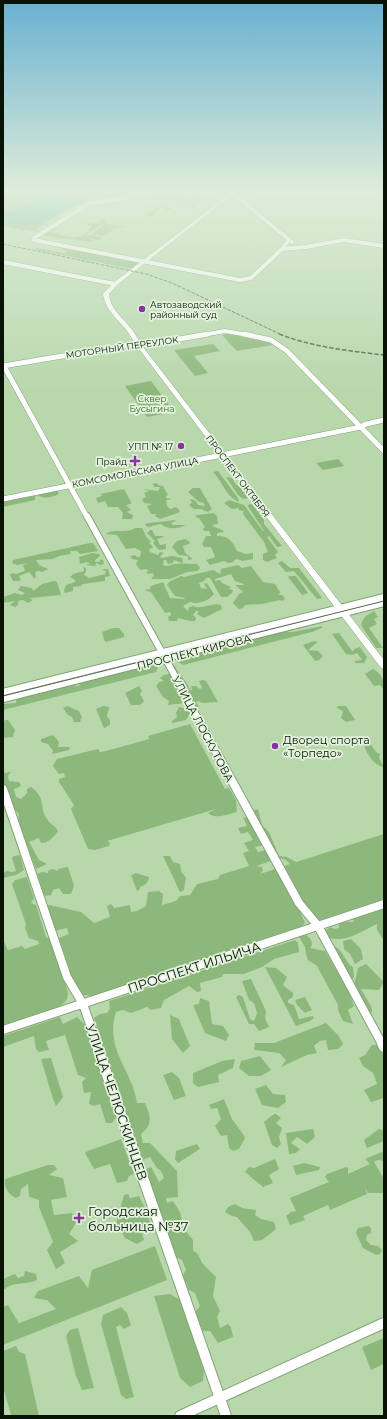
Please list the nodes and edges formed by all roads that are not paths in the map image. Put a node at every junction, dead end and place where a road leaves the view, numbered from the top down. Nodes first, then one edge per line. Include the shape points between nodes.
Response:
1 (126, 258) edge
2 (150, 258) edge
3 (272, 258) edge
4 (3, 262) edge
5 (145, 262) junction
6 (115, 284) junction
7 (138, 344) junction
8 (4, 366) edge
9 (384, 420) edge
10 (361, 427) junction
11 (384, 451) edge
12 (222, 455) junction
13 (70, 485) junction
14 (3, 499) edge
15 (384, 597) edge
16 (384, 603) edge
17 (341, 611) junction
18 (163, 656) junction
19 (384, 666) edge
20 (3, 692) edge
21 (3, 699) edge
22 (3, 789) edge
23 (384, 904) edge
24 (318, 926) junction
25 (83, 1004) junction
26 (3, 1030) edge
27 (384, 1047) edge
28 (384, 1323) edge
29 (220, 1398) junction
30 (180, 1416) edge
31 (226, 1416) edge

1 - 5 street
2 - 5 main road
3 - 5 street via 247,280
4 - 6 street
5 - 6 main road
6 - 7 main road, ПРОСПЕКТ ОКТЯБРЯ via 106,294 106,299
7 - 8 street, МОТОРНЫЙ ПЕРЕУЛОК
7 - 10 street, МОТОРНЫЙ ПЕРЕУЛОК via 218,332 234,332 271,340 311,374
7 - 12 main road, ПРОСПЕКТ ОКТЯБРЯ
8 - 13 street, УЛИЦА ЛОСКУТОВА
9 - 10 street, КОМСОМОЛЬСКАЯ УЛИЦА
10 - 11 street, МОТОРНЫЙ ПЕРЕУЛОК
10 - 12 street, КОМСОМОЛЬСКАЯ УЛИЦА
12 - 13 street, КОМСОМОЛЬСКАЯ УЛИЦА
12 - 17 main road, ПРОСПЕКТ ОКТЯБРЯ
13 - 14 street, КОМСОМОЛЬСКАЯ УЛИЦА
13 - 18 street, УЛИЦА ЛОСКУТОВА
15 - 17 street, ПРОСПЕКТ КИРОВА
16 - 17 street, ПРОСПЕКТ КИРОВА
17 - 18 street, ПРОСПЕКТ КИРОВА
17 - 19 main road, ПРОСПЕКТ ОКТЯБРЯ
18 - 20 street, ПРОСПЕКТ КИРОВА
18 - 21 street, ПРОСПЕКТ КИРОВА
18 - 24 street, УЛИЦА ЛОСКУТОВА via 299,903
22 - 25 street, УЛИЦА ЧЕЛЮСКИНЦЕВ via 67,977
23 - 24 street, ПРОСПЕКТ ИЛЬИЧА
24 - 25 street, ПРОСПЕКТ ИЛЬИЧА
24 - 27 street, УЛИЦА ЛОСКУТОВА
25 - 26 street, ПРОСПЕКТ ИЛЬИЧА
25 - 29 street, УЛИЦА ЧЕЛЮСКИНЦЕВ
28 - 29 street
29 - 30 street
29 - 31 street, УЛИЦА ЧЕЛЮСКИНЦЕВ

